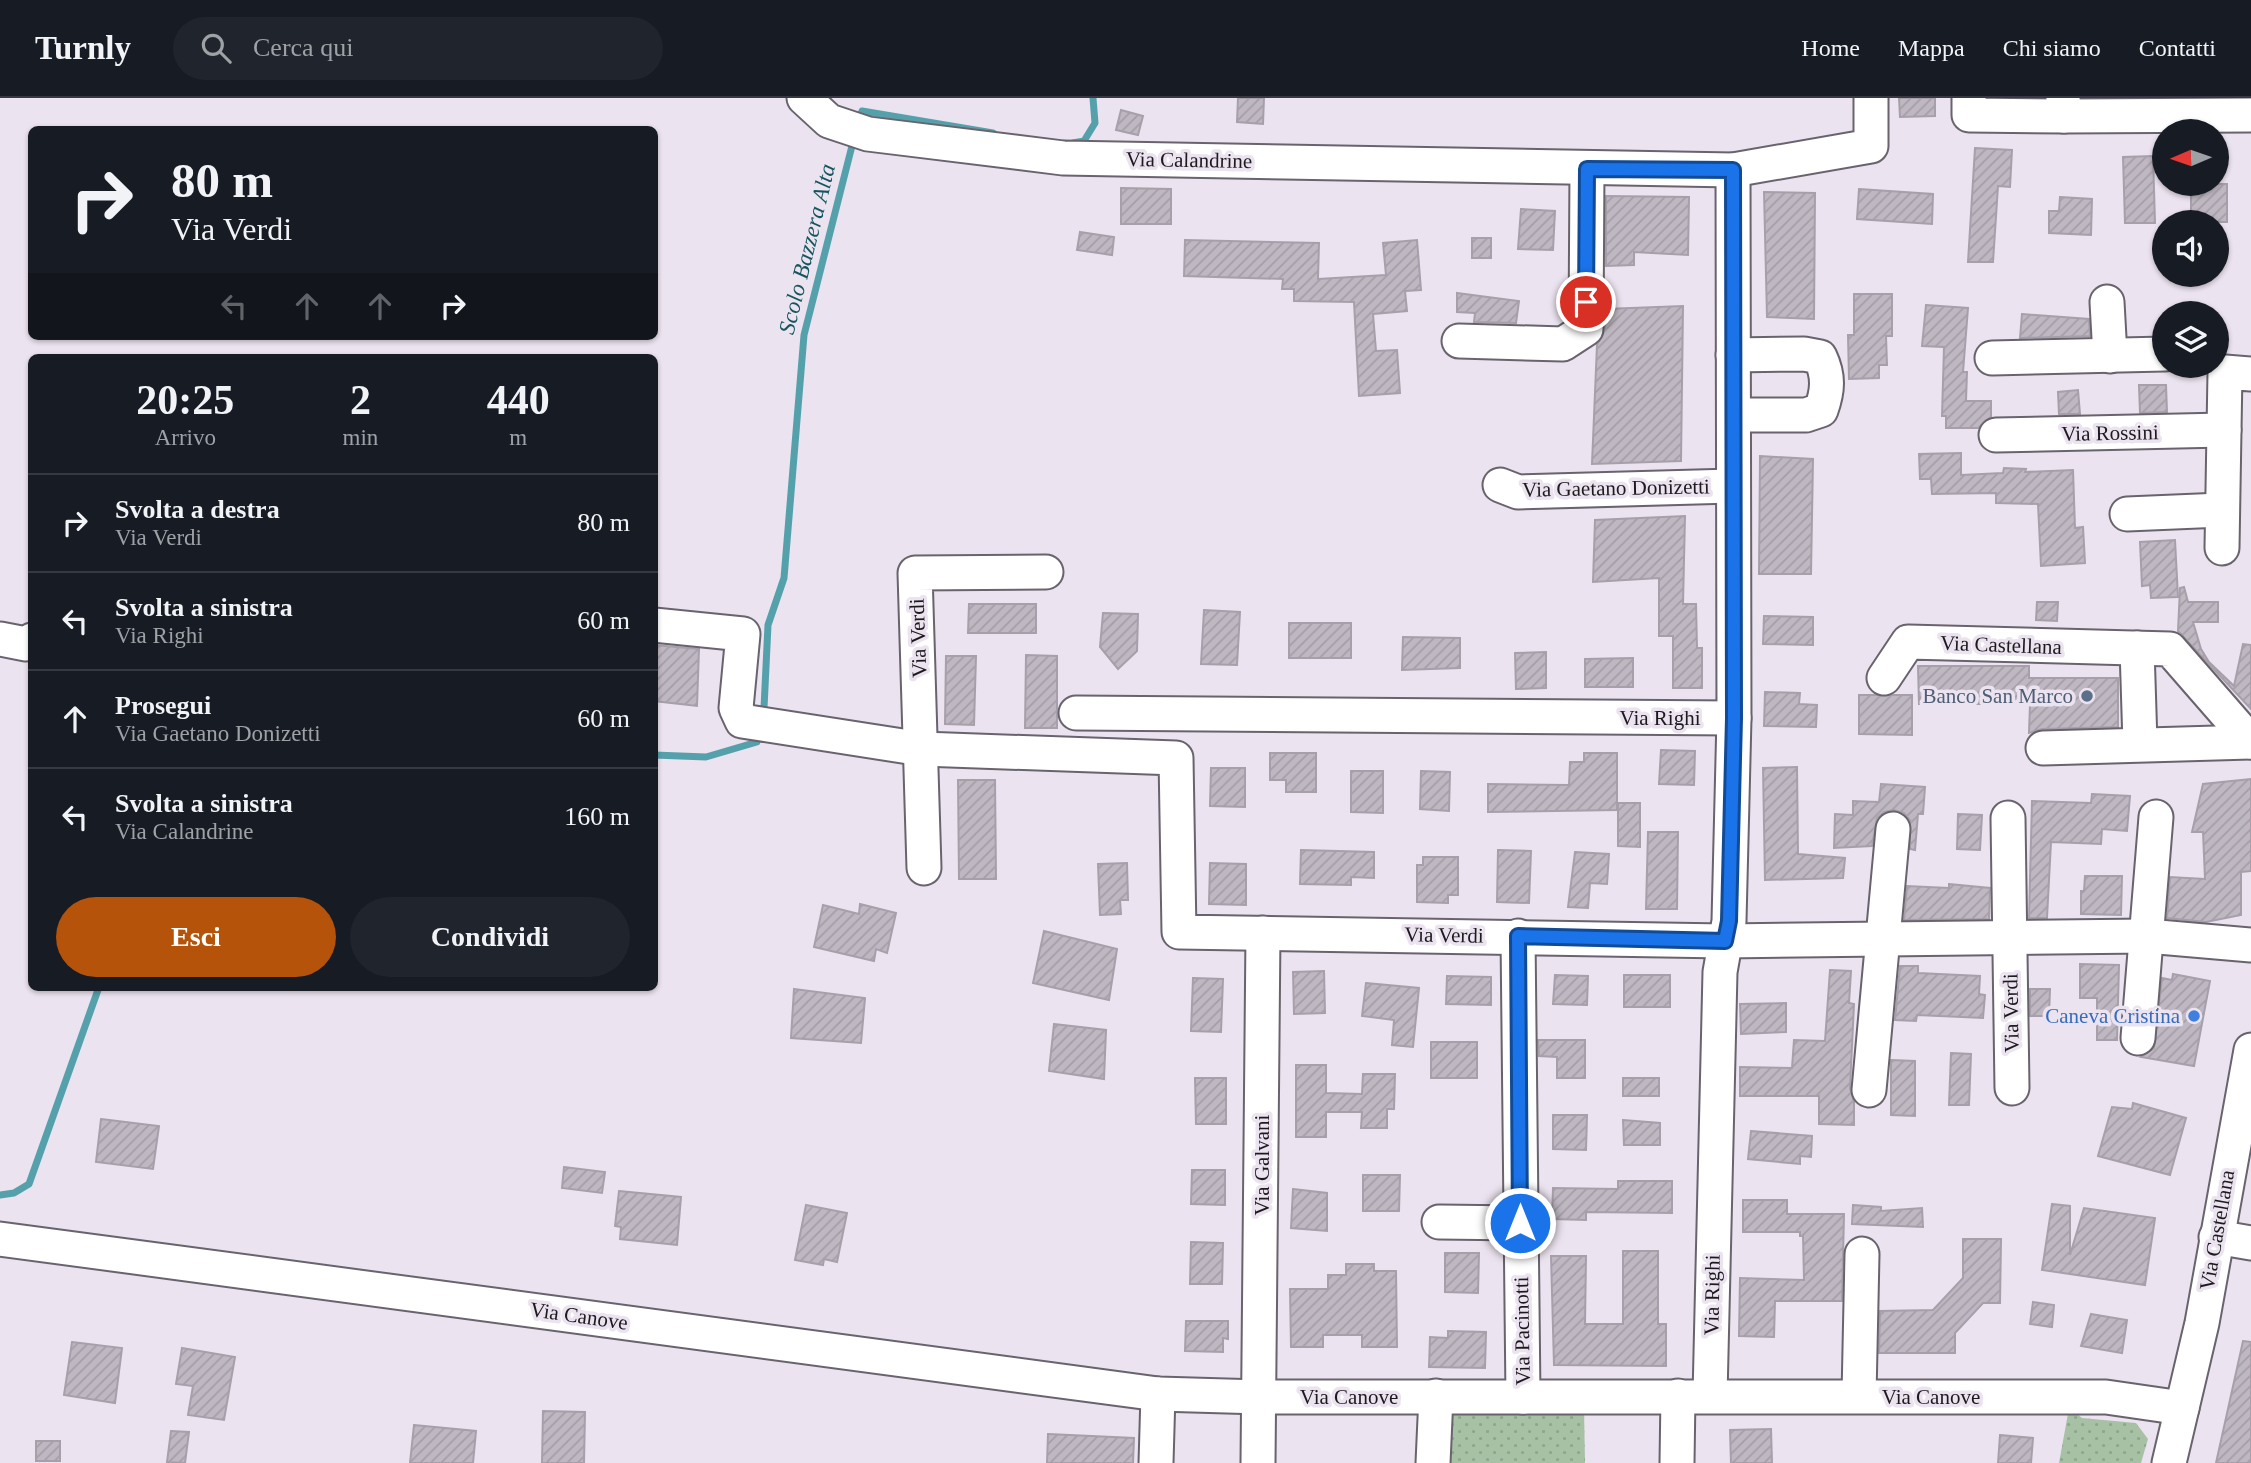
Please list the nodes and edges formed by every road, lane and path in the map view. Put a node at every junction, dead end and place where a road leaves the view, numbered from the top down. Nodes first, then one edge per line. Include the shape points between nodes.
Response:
1 (804, 98) edge
2 (1871, 98) edge
3 (1969, 98) edge
4 (2063, 107) edge
5 (2251, 115) edge
6 (1587, 169) junction
7 (1733, 170) junction
8 (2107, 302) dead end
9 (1459, 341) dead end
10 (2152, 354) edge
11 (1734, 355) junction
12 (2110, 356) junction
13 (1992, 358) dead end
14 (2231, 370) edge
15 (1734, 415) junction
16 (2224, 430) junction
17 (1996, 435) dead end
18 (1500, 485) dead end
19 (1733, 486) junction
20 (2222, 510) junction
21 (2127, 514) dead end
22 (2221, 548) dead end
23 (1046, 572) dead end
24 (658, 625) edge
25 (0, 639) edge
26 (28, 643) edge
27 (2137, 648) junction
28 (1884, 678) dead end
29 (1076, 713) dead end
30 (1176, 714) junction
31 (1734, 718) junction
32 (2251, 742) edge
33 (2140, 744) junction
34 (922, 748) junction
35 (2043, 748) dead end
36 (1176, 758) junction
37 (2157, 817) dead end
38 (2008, 818) dead end
39 (1893, 829) dead end
40 (924, 868) dead end
41 (1263, 933) junction
42 (1518, 936) junction
43 (2147, 936) junction
44 (2010, 938) junction
45 (1883, 939) junction
46 (1725, 941) junction
47 (2251, 945) edge
48 (2138, 1038) dead end
49 (2251, 1050) edge
50 (2012, 1088) dead end
51 (1869, 1090) dead end
52 (1439, 1222) dead end
53 (1520, 1223) junction
54 (2216, 1237) junction
55 (0, 1239) edge
56 (2251, 1243) edge
57 (1862, 1254) dead end
58 (1158, 1394) junction
59 (1436, 1396) junction
60 (1523, 1396) junction
61 (1694, 1396) junction
62 (1859, 1396) junction
63 (1261, 1397) junction
64 (2182, 1408) junction
65 (1156, 1463) edge
66 (1258, 1463) edge
67 (1433, 1463) edge
68 (1677, 1463) edge
69 (2169, 1463) edge

1 - 6 street, Via Calandrine via 811,108 856,132 1063,158
2 - 7 street, Via Calandrine via 1871,146
3 - 4 street via 1969,115
4 - 5 street
6 - 7 street, Via Calandrine
6 - 9 street via 1586,329 1563,344
7 - 11 street, Via Gaetano Donizetti
8 - 12 street
10 - 12 street
11 - 15 street, Via Gaetano Donizetti
11 - 15 street via 1820,357 1827,371 1827,392 1821,410 1806,415
12 - 13 street
14 - 16 street
15 - 19 street, Via Gaetano Donizetti
16 - 17 street, Via Rossini
16 - 20 street
18 - 19 street, Via Gaetano Donizetti via 1518,492
19 - 31 street, Via Gaetano Donizetti
20 - 21 street
20 - 22 street
23 - 34 street, Via Verdi via 915,573
24 - 34 street via 743,634 736,708 742,721
25 - 26 street
27 - 28 street, Via Castellana via 1908,642
27 - 32 street, Via Castellana via 2170,649
27 - 33 street
29 - 30 street, Via Righi
30 - 31 street, Via Righi
30 - 36 street, Via Verdi
31 - 46 street, Via Righi
32 - 33 street, Via Castellana
33 - 35 street, Via Castellana
34 - 36 street
34 - 40 street, Via Verdi
36 - 41 street, Via Verdi via 1180,932
37 - 43 street
38 - 44 street, Via Verdi
39 - 45 street
41 - 42 street, Via Verdi
41 - 63 street, Via Galvani
42 - 46 street, Via Verdi
42 - 53 street, Via Pacinotti
43 - 44 street, Via Verdi
43 - 47 street, Via Verdi
43 - 48 street
44 - 45 street, Via Verdi
44 - 50 street, Via Verdi
45 - 46 street, Via Verdi
45 - 51 street
46 - 61 street, Via Righi
49 - 54 street, Via Castellana
52 - 53 street
53 - 60 street, Via Pacinotti
54 - 56 street
54 - 64 street, Via Castellana
55 - 58 street, Via Canove
57 - 62 street
58 - 63 street, Via Canove
58 - 65 street
59 - 60 street, Via Canove
59 - 63 street, Via Canove
59 - 67 street
60 - 61 street, Via Canove
61 - 62 street, Via Canove
61 - 68 street
62 - 64 street, Via Canove via 2106,1397
63 - 66 street
64 - 69 street, Via Castellana

